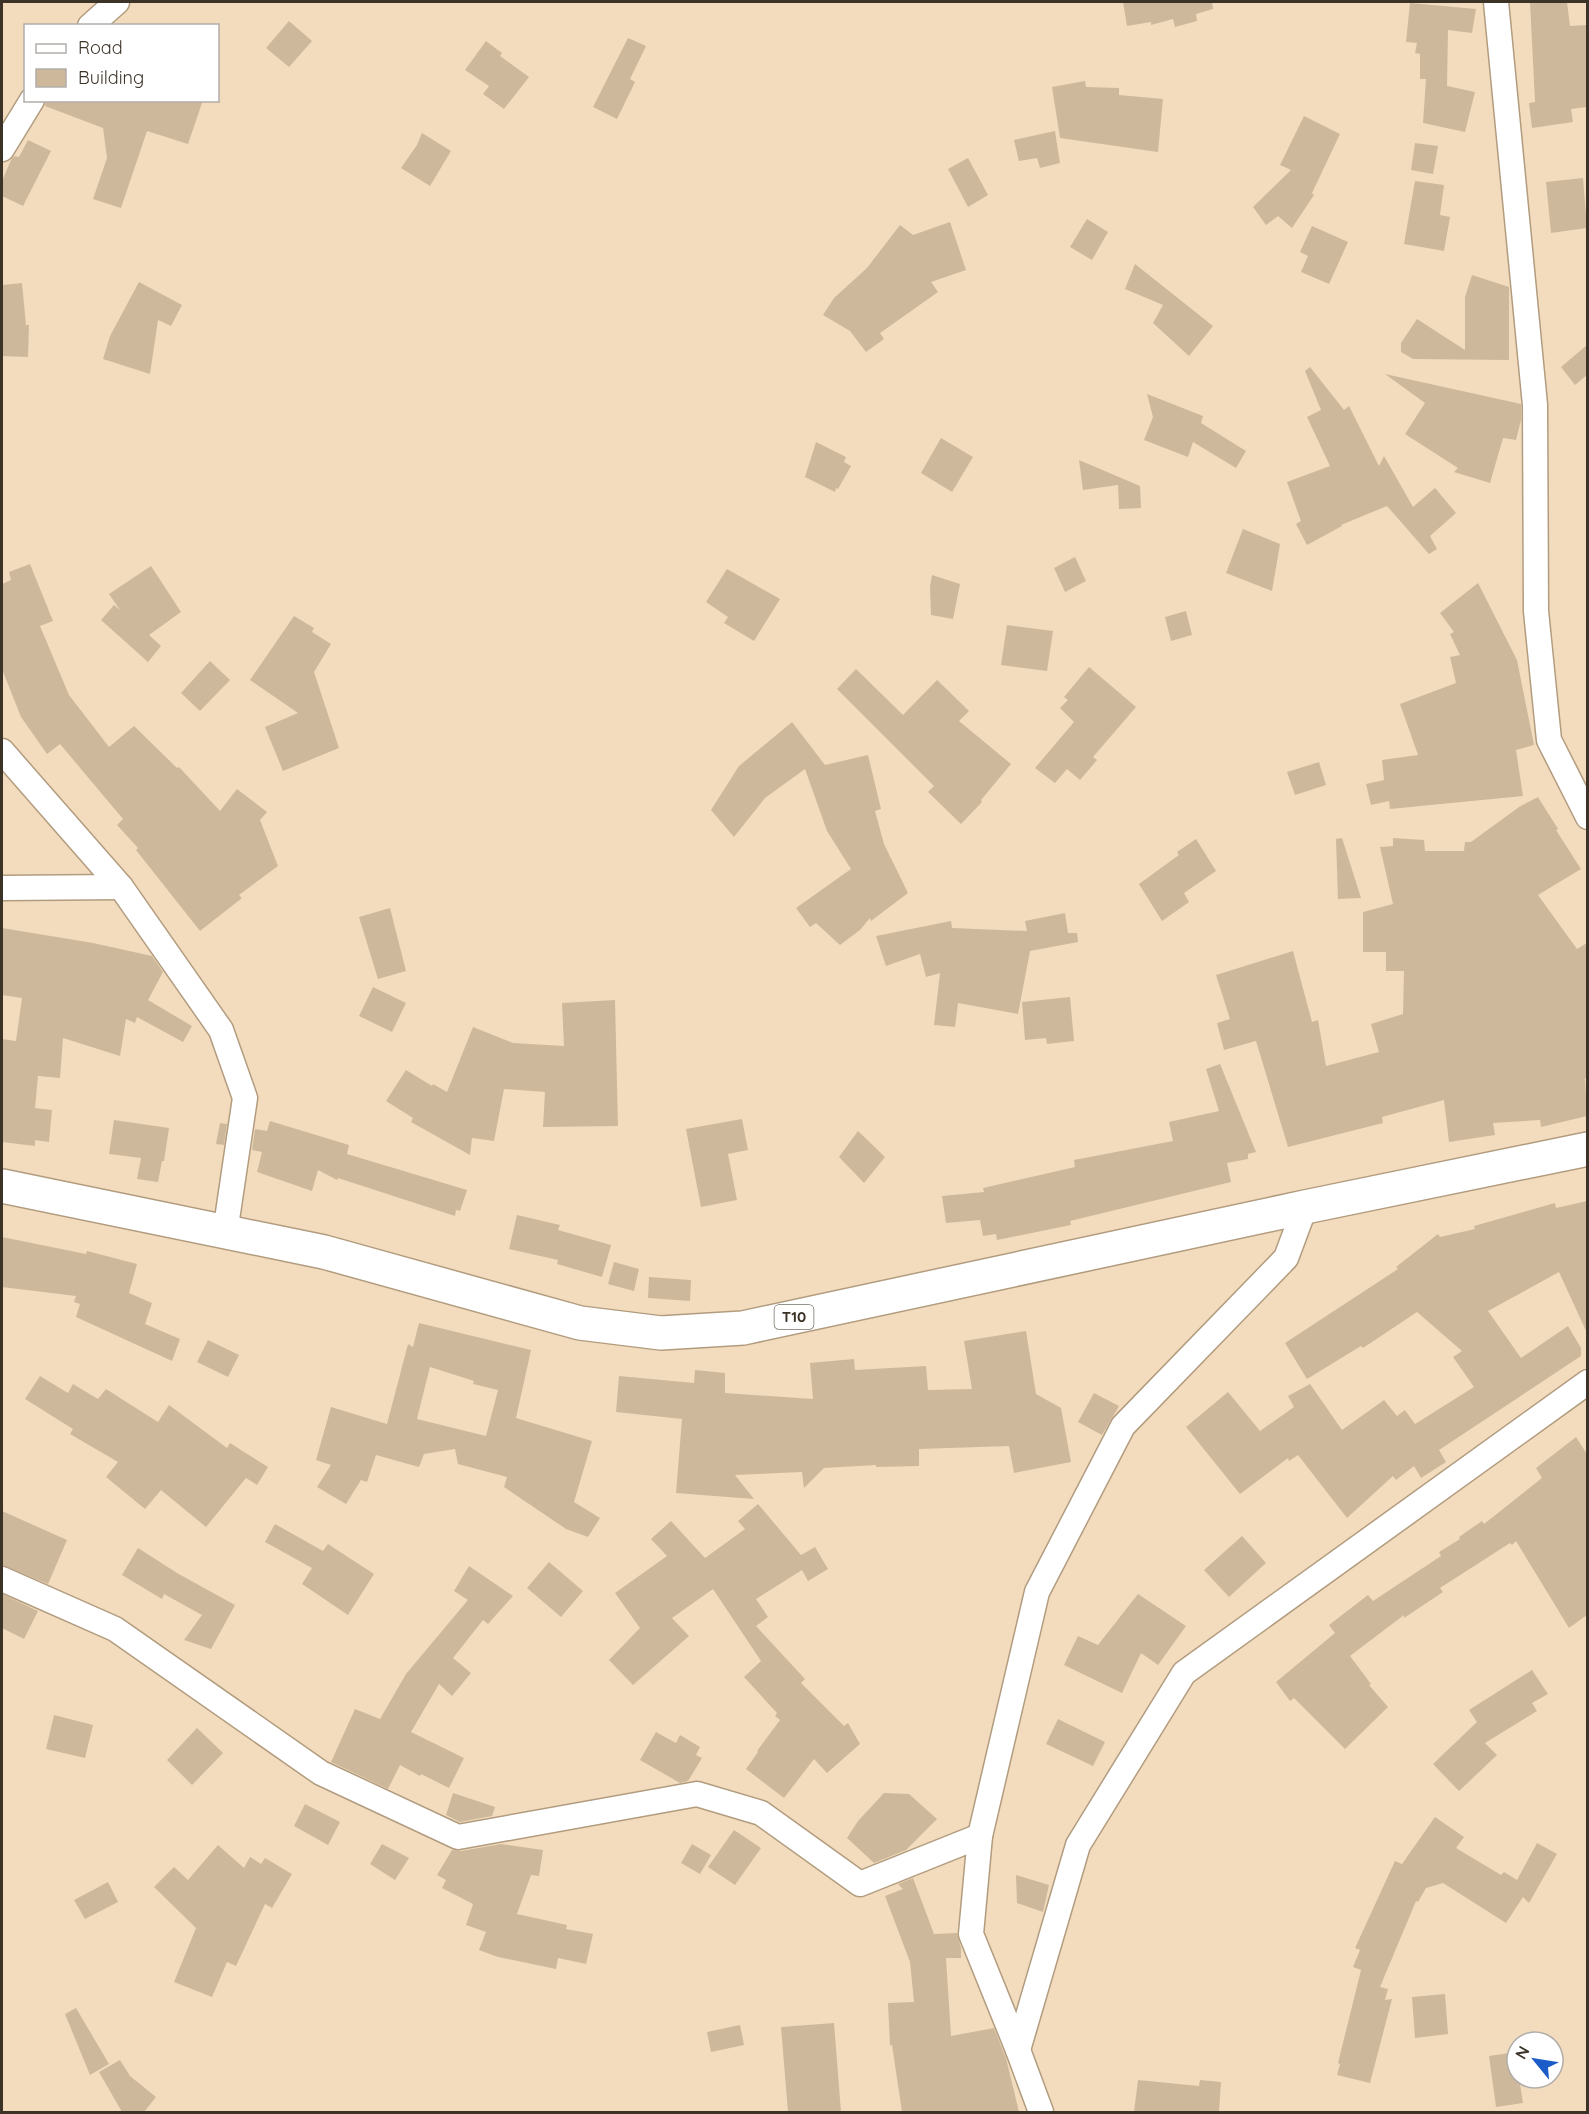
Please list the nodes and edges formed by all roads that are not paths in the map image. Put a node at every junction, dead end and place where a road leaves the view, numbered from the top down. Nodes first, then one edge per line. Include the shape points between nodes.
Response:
1 (117, 2) edge
2 (1496, 2) edge
3 (92, 24) edge
4 (31, 102) edge
5 (2, 149) edge
6 (2, 751) edge
7 (1587, 818) edge
8 (121, 887) junction
9 (2, 888) edge
10 (1587, 1149) edge
11 (2, 1186) edge
12 (1305, 1207) junction
13 (225, 1233) junction
14 (1587, 1382) edge
15 (2, 1579) edge
16 (980, 1836) junction
17 (1018, 2050) junction
18 (1041, 2112) edge

1 - 3 street
2 - 7 street via 1535,405 1536,610 1550,740
4 - 5 street
6 - 8 street
8 - 9 street
8 - 13 street via 221,1030 245,1098
10 - 12 highway, T10
11 - 13 highway, T10
12 - 13 highway, T10 via 743,1328 662,1333 580,1323 344,1257
12 - 16 street via 1286,1258 1123,1426 1101,1467 1037,1592
14 - 17 street via 1184,1673 1078,1845
15 - 16 street via 115,1629 321,1773 458,1837 697,1794 761,1813 860,1884
16 - 17 street via 971,1934
17 - 18 street

